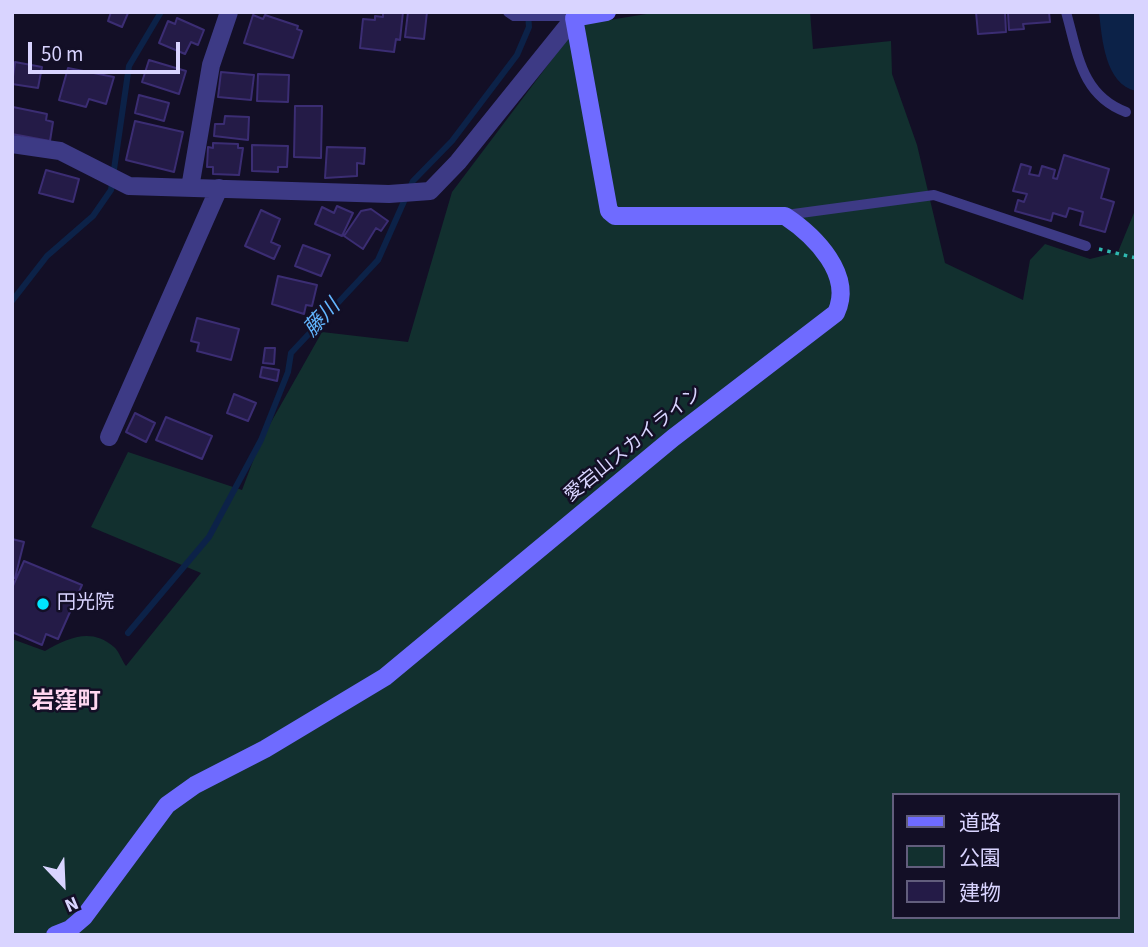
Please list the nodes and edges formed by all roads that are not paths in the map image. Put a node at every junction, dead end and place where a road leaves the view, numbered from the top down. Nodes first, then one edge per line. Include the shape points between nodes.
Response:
1 (229, 12) edge
2 (607, 12) edge
3 (1066, 12) edge
4 (511, 14) edge
5 (574, 15) edge
6 (1126, 112) dead end
7 (12, 144) edge
8 (190, 188) junction
9 (219, 188) junction
10 (785, 216) junction
11 (1086, 246) road end
12 (108, 437) dead end
13 (55, 935) edge

1 - 8 street via 211,65
2 - 5 main road
3 - 6 lane via 1088,83 1106,104
4 - 5 lane
5 - 9 street via 430,191 393,194
5 - 10 main road via 610,211 615,216
7 - 8 street via 60,150 125,184
8 - 9 street
9 - 12 street
10 - 11 lane via 934,195
10 - 13 main road, 愛宕山スカイライン via 799,225 835,267 842,293 836,313 673,438 385,677 195,785 167,806 84,917

